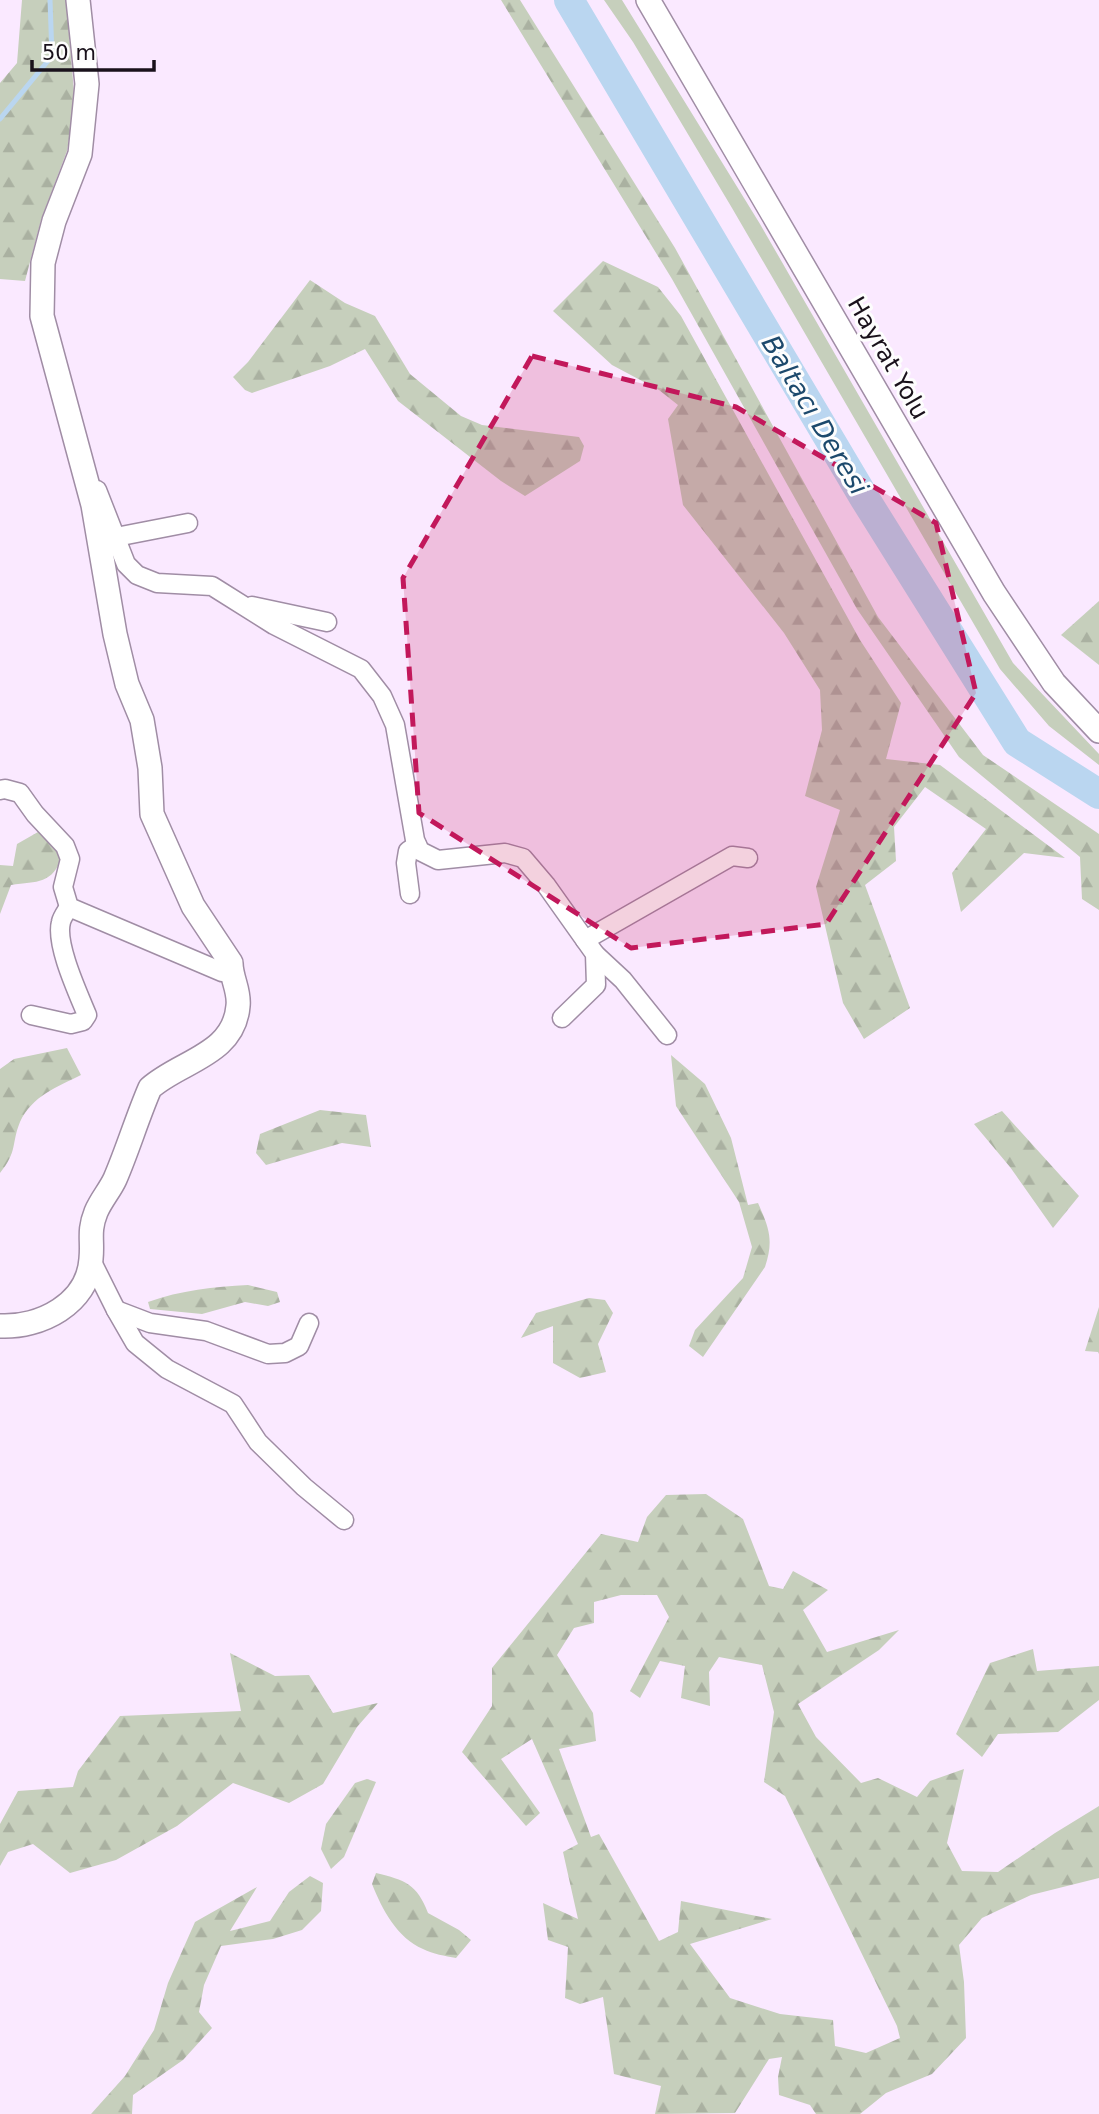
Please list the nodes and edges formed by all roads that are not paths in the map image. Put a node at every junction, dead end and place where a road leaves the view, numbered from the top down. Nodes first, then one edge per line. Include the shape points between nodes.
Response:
1 (78, 0) edge
2 (648, 0) edge
3 (70, 422) junction
4 (188, 523) dead end
5 (116, 537) junction
6 (239, 603) junction
7 (327, 622) dead end
8 (1099, 731) edge
9 (0, 790) edge
10 (417, 845) junction
11 (748, 858) dead end
12 (410, 894) dead end
13 (69, 907) junction
14 (590, 947) junction
15 (231, 972) junction
16 (31, 1015) dead end
17 (562, 1018) dead end
18 (667, 1035) dead end
19 (91, 1260) junction
20 (116, 1310) junction
21 (309, 1323) dead end
22 (0, 1326) edge
23 (344, 1520) dead end

1 - 3 street via 87,84 80,154 43,263 41,316
2 - 8 street, Hayrat Yolu via 994,593 1054,683
3 - 5 street
3 - 15 street via 93,505 127,684 142,720 152,814 193,906 227,956
4 - 5 street
5 - 6 street via 126,564 137,575 157,583 212,586
6 - 7 street
6 - 10 street via 361,669 382,696 395,725
9 - 13 street via 20,793 65,846 70,859 63,887
10 - 12 street via 408,851 406,863
10 - 14 street via 438,860 505,853 523,858
11 - 14 street via 732,856
13 - 15 street
13 - 16 street via 60,924 60,937 87,1015 71,1024
14 - 17 street via 596,985
14 - 18 street
15 - 19 street via 239,996 235,1021 213,1050 150,1088 89,1233
19 - 20 street
19 - 22 street via 72,1302 41,1321
20 - 21 street via 149,1324 206,1331 268,1354 299,1346
20 - 23 street via 135,1343 167,1369 233,1404 258,1442

